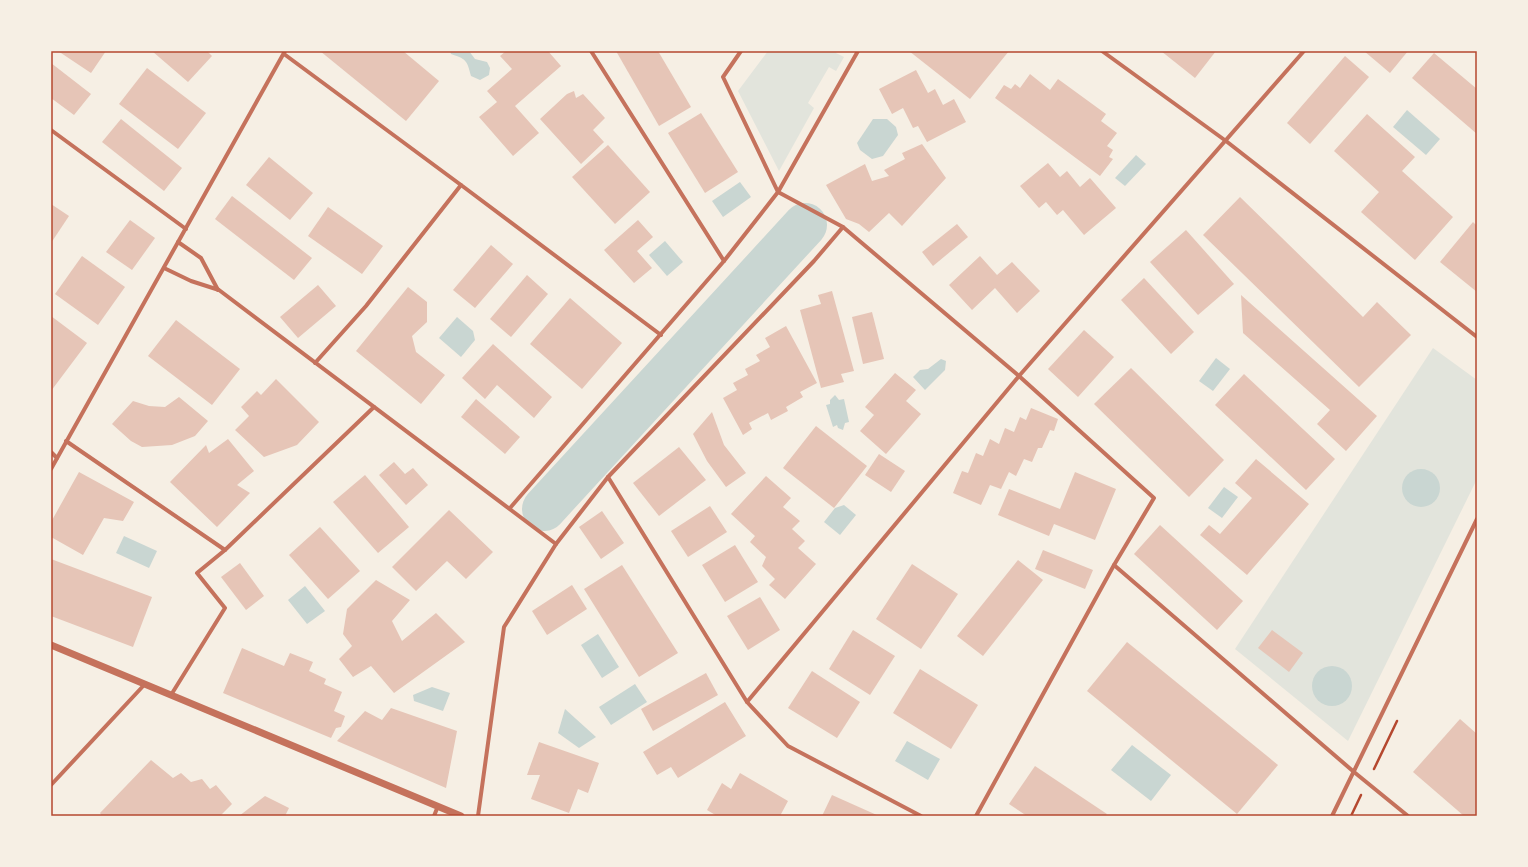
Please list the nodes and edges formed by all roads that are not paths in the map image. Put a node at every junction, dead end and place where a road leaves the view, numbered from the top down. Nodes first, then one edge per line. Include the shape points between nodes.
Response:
1 (591, 51) edge
2 (741, 51) edge
3 (858, 51) edge
4 (1102, 51) edge
5 (1304, 51) edge
6 (285, 52) edge
7 (51, 130) edge
8 (1226, 141) junction
9 (461, 184) junction
10 (778, 192) junction
11 (843, 227) junction
12 (186, 229) junction
13 (178, 242) junction
14 (724, 260) junction
15 (164, 268) junction
16 (219, 290) junction
17 (661, 335) junction
18 (1477, 337) edge
19 (315, 363) junction
20 (1019, 376) junction
21 (374, 407) junction
22 (66, 441) junction
23 (51, 452) edge
24 (57, 458) junction
25 (51, 469) edge
26 (608, 477) junction
27 (510, 508) junction
28 (1477, 519) edge
29 (1476, 526) edge
30 (556, 544) junction
31 (225, 550) junction
32 (1114, 565) junction
33 (51, 645) edge
34 (145, 684) junction
35 (171, 695) junction
36 (747, 702) junction
37 (1354, 772) junction
38 (51, 785) edge
39 (438, 806) junction
40 (434, 816) edge
41 (461, 816) edge
42 (478, 816) edge
43 (921, 816) edge
44 (976, 816) edge
45 (1332, 816) edge
46 (1408, 816) edge

1 - 14 street
2 - 10 street via 723,77
3 - 10 street
4 - 8 street
5 - 8 street
6 - 9 street
6 - 12 street
7 - 12 street
8 - 18 street
8 - 20 street
9 - 17 street
9 - 19 street via 366,306
10 - 11 street
10 - 14 street
11 - 20 street
11 - 26 street via 814,261
12 - 13 street
13 - 15 street
13 - 16 street via 201,258
14 - 17 street
15 - 16 street via 190,281
15 - 22 street
16 - 19 street
17 - 27 street
19 - 21 street
20 - 32 street via 1154,498
20 - 36 street
21 - 27 street
21 - 31 street
22 - 24 street
22 - 31 street
23 - 24 street
24 - 25 street
26 - 30 street
26 - 36 street
27 - 30 street
28 - 29 street
29 - 37 street
30 - 42 street via 504,627
31 - 35 street via 197,573 225,608
32 - 37 street
32 - 44 street
33 - 34 street
34 - 35 street
34 - 38 street
35 - 39 street
36 - 43 street via 788,746
37 - 45 street
37 - 46 street
39 - 40 street
39 - 41 street

